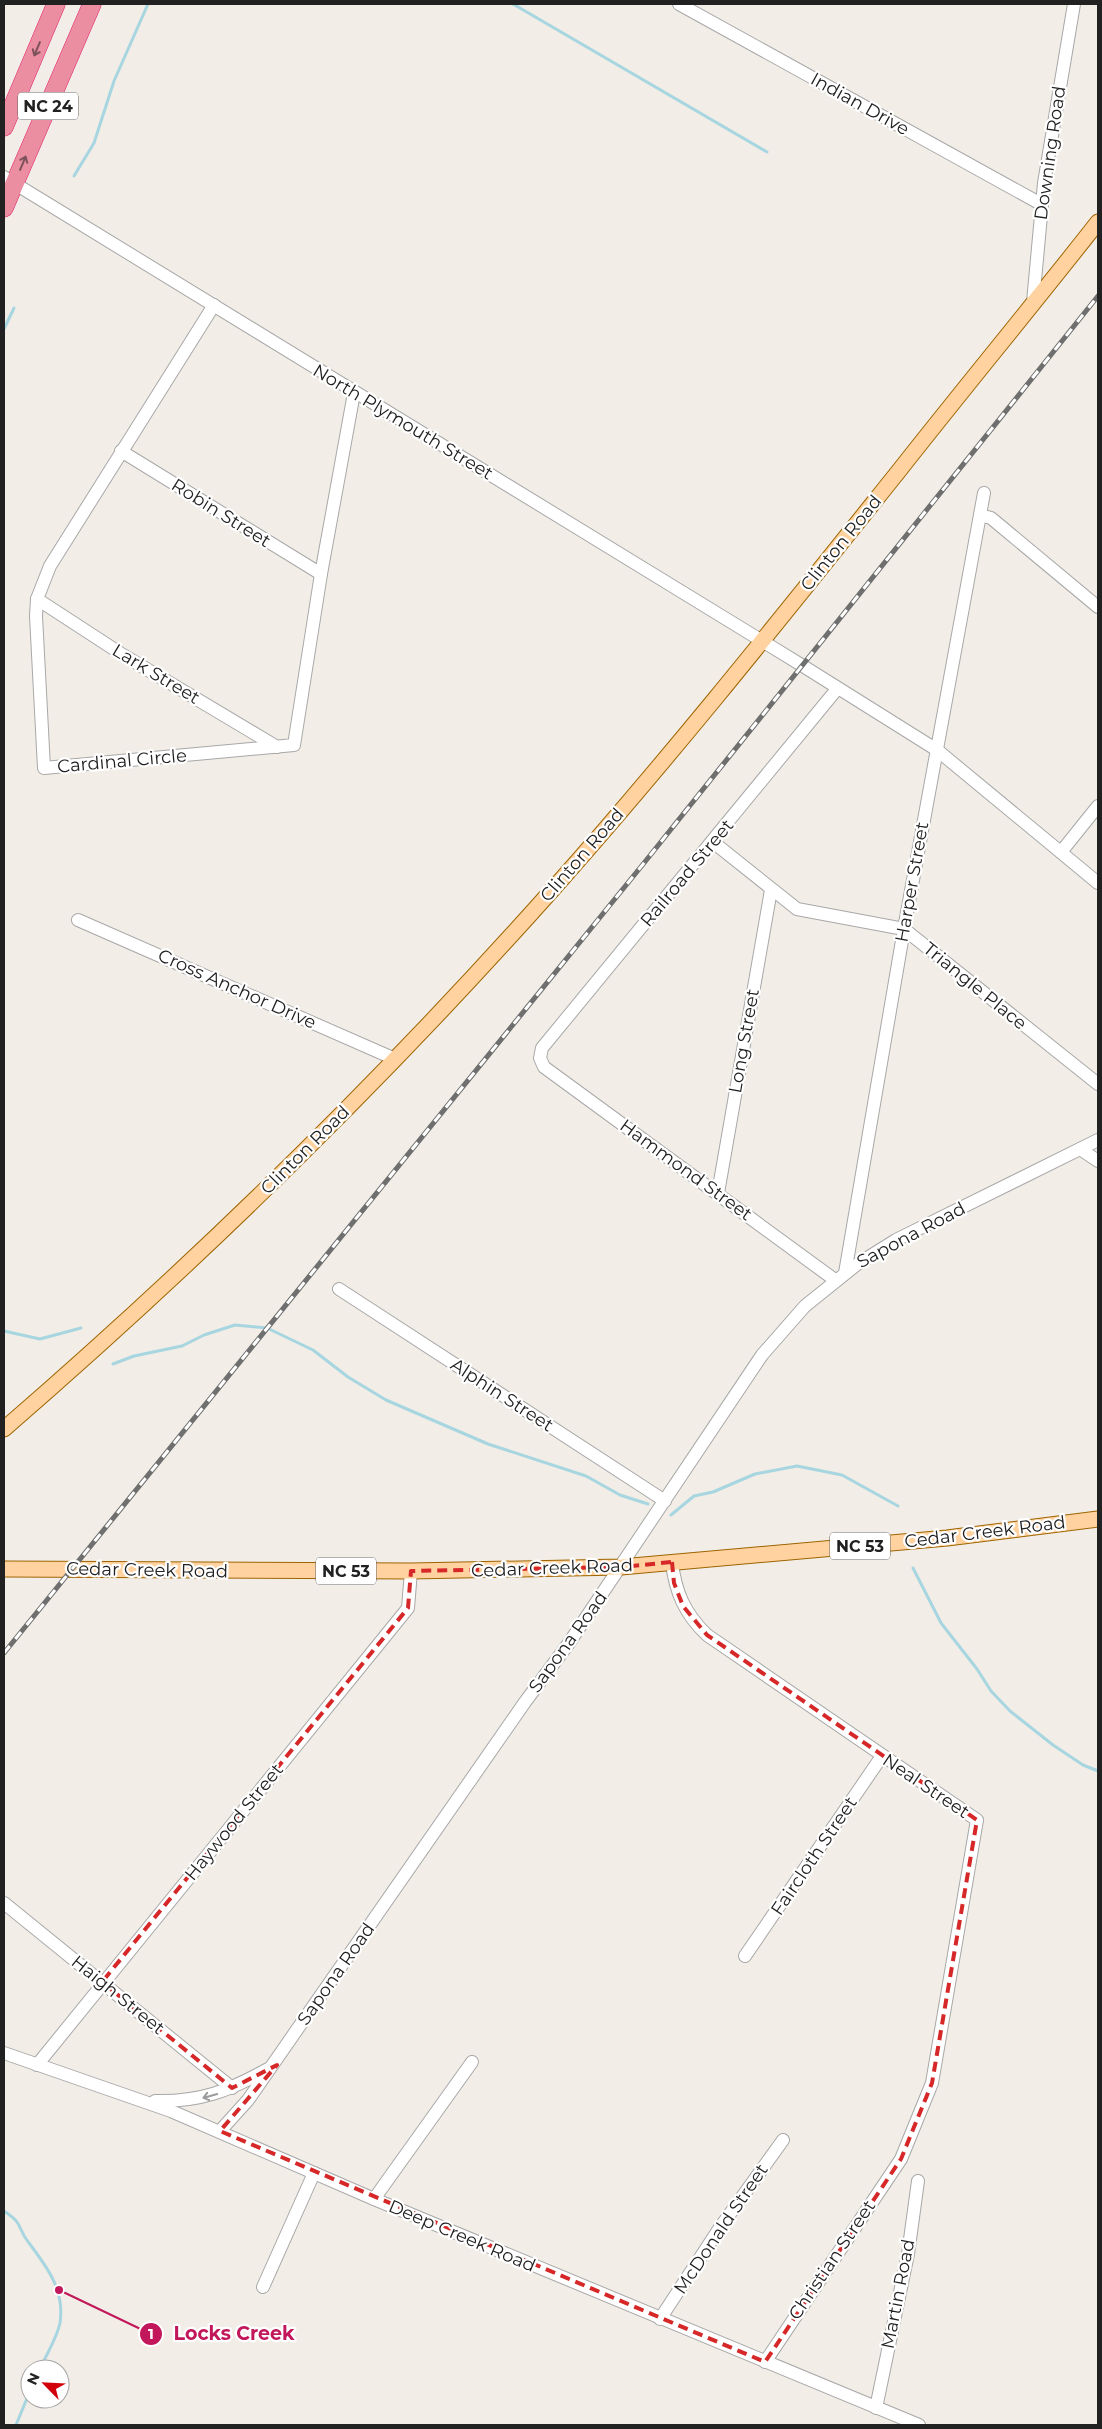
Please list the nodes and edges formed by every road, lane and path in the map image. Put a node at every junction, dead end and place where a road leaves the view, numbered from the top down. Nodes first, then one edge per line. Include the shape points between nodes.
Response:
1 (56, 4) edge
2 (92, 4) edge
3 (679, 4) edge
4 (1074, 4) edge
5 (4, 127) edge
6 (9, 180) edge
7 (1041, 204) junction
8 (4, 208) edge
9 (1098, 222) edge
10 (1033, 302) junction
11 (214, 305) junction
12 (354, 393) junction
13 (121, 451) junction
14 (984, 493) dead end
15 (980, 515) junction
16 (321, 574) junction
17 (37, 599) junction
18 (1098, 607) edge
19 (762, 642) junction
20 (837, 689) junction
21 (277, 747) junction
22 (936, 750) junction
23 (1098, 806) edge
24 (713, 842) junction
25 (1061, 852) junction
26 (1098, 882) edge
27 (771, 890) junction
28 (78, 920) dead end
29 (904, 929) junction
30 (540, 1058) joint
31 (395, 1059) junction
32 (1098, 1084) edge
33 (1098, 1140) edge
34 (1080, 1149) junction
35 (1098, 1161) edge
36 (718, 1193) junction
37 (840, 1276) junction
38 (339, 1288) dead end
39 (4, 1429) edge
40 (665, 1501) junction
41 (1098, 1519) edge
42 (672, 1562) junction
43 (621, 1567) junction
44 (4, 1569) edge
45 (411, 1571) junction
46 (882, 1756) junction
47 (4, 1903) edge
48 (745, 1956) dead end
49 (102, 1982) junction
50 (4, 2053) edge
51 (472, 2062) dead end
52 (36, 2064) junction
53 (270, 2068) junction
54 (232, 2088) junction
55 (143, 2101) junction
56 (220, 2131) junction
57 (783, 2140) dead end
58 (901, 2159) joint
59 (314, 2173) junction
60 (918, 2181) dead end
61 (374, 2200) junction
62 (263, 2287) dead end
63 (660, 2320) junction
64 (765, 2362) junction
65 (876, 2408) junction
66 (919, 2425) edge

1 -> 5 highway, NC 24
6 -> 2 highway, NC 24
3 - 7 street, Indian Drive
4 - 7 street, Downing Road
6 - 8 highway, NC 24
6 - 11 street, North Plymouth Street
7 - 10 street, Downing Road
9 - 10 main road, Clinton Road
10 - 19 main road, Clinton Road
11 - 12 street, North Plymouth Street
11 - 13 street, Cardinal Circle
12 - 16 street, Cardinal Circle
12 - 19 street, North Plymouth Street
13 - 16 street, Robin Street
13 - 17 street, Cardinal Circle via 50,566
14 - 15 street, Harper Street
15 - 18 street via 991,518
15 - 22 street, Harper Street
16 - 21 street, Cardinal Circle via 294,745
17 - 21 street, Lark Street via 123,655
17 - 21 street, Cardinal Circle via 44,768
19 - 20 street, North Plymouth Street
19 - 31 main road, Clinton Road via 554,888
20 - 22 street, North Plymouth Street
20 - 24 street, Railroad Street
22 - 25 street, North Plymouth Street
22 - 29 street, Harper Street
23 - 25 street
24 - 27 street, Triangle Place
24 - 30 street, Railroad Street via 542,1048
25 - 26 street, North Plymouth Street
27 - 29 street, Triangle Place via 797,908
27 - 36 street, Long Street
28 - 31 street, Cross Anchor Drive
29 - 32 street, Triangle Place
29 - 37 street, Harper Street
30 - 36 street, Hammond Street via 544,1067
31 - 39 main road, Clinton Road via 156,1294
33 - 34 street, Sapona Road
34 - 35 street
34 - 37 street, Sapona Road via 896,1240
36 - 37 street, Hammond Street
37 - 40 street, Sapona Road via 805,1306 762,1356
38 - 40 street, Alphin Street
40 - 43 street, Sapona Road
41 - 42 main road, Cedar Creek Road / NC 53 via 947,1538
42 - 43 main road, Cedar Creek Road / NC 53
42 - 46 street, Neal Street via 674,1583 694,1623
43 - 45 main road, Cedar Creek Road / NC 53
43 - 53 street, Sapona Road
44 - 45 main road, Cedar Creek Road / NC 53
45 - 49 street, Haywood Street via 408,1608
46 - 48 street, Faircloth Street
46 - 58 street, Neal Street via 977,1820 932,2083
47 - 49 street, Haigh Street
49 - 52 street, Haywood Street
49 - 54 street, Haigh Street
50 - 52 street, Deep Creek Road
51 - 61 street
52 - 55 street, Deep Creek Road
53 - 54 street
53 - 56 street, Sapona Road via 248,2100
54 -> 55 street via 202,2098
55 - 56 street, Deep Creek Road
56 - 59 street, Deep Creek Road
57 - 63 street, McDonald Street via 719,2229
58 - 64 street, Christian Street
59 - 61 street, Deep Creek Road
59 - 62 street
60 - 65 street, Martin Road via 908,2254
61 - 63 street, Deep Creek Road
63 - 64 street, Deep Creek Road
64 - 65 street, Deep Creek Road
65 - 66 street, Deep Creek Road

